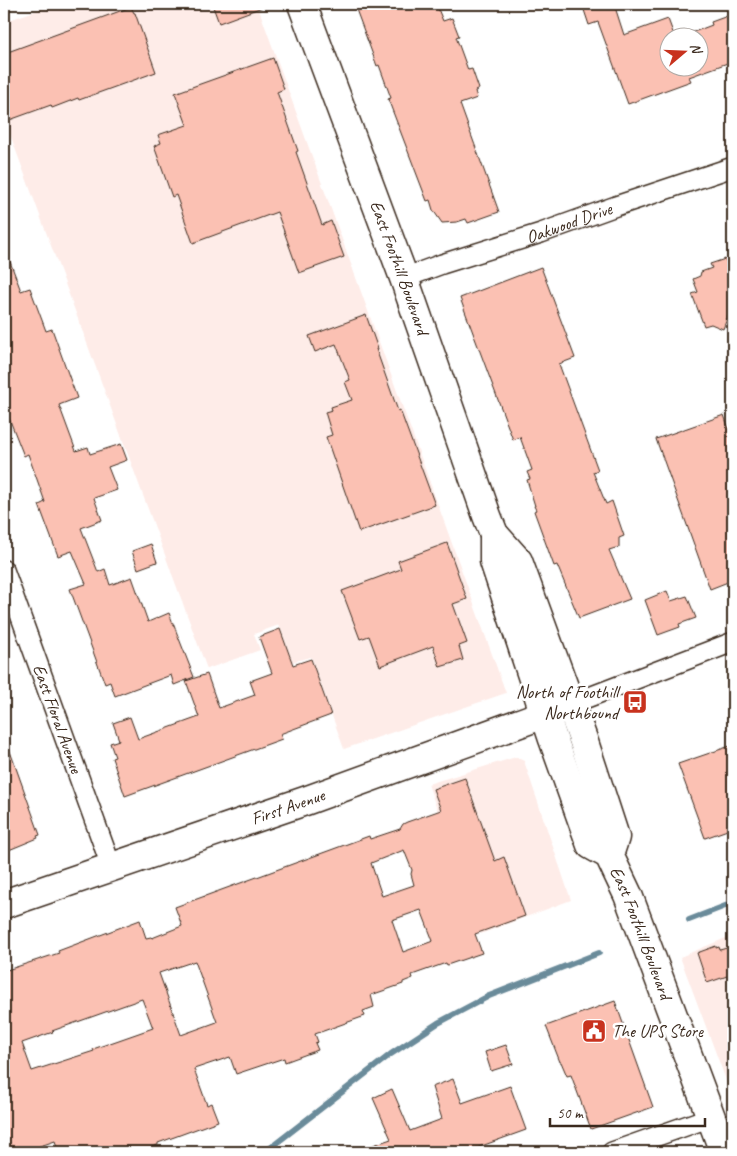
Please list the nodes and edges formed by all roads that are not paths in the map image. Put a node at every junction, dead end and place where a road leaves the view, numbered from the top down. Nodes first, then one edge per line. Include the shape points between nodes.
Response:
1 (302, 4) edge
2 (733, 167) edge
3 (404, 278) junction
4 (494, 534) junction
5 (4, 570) edge
6 (733, 642) edge
7 (571, 704) junction
8 (545, 715) junction
9 (609, 855) junction
10 (111, 866) junction
11 (4, 904) edge
12 (711, 1117) junction
13 (612, 1152) edge
14 (724, 1152) edge

1 - 3 main road, East Foothill Boulevard
2 - 3 street, Oakwood Drive
3 - 4 main road, East Foothill Boulevard
4 - 7 main road, East Foothill Boulevard via 518,561
4 - 8 main road, East Foothill Boulevard via 494,561
5 - 10 street, East Floral Avenue
6 - 7 street
7 - 8 main road, First Avenue
7 - 9 main road, East Foothill Boulevard via 615,837
8 - 9 main road, East Foothill Boulevard via 591,845
8 - 10 main road, First Avenue
9 - 12 main road, East Foothill Boulevard via 628,895
10 - 11 main road, First Avenue
12 - 13 street
12 - 14 main road, East Foothill Boulevard

